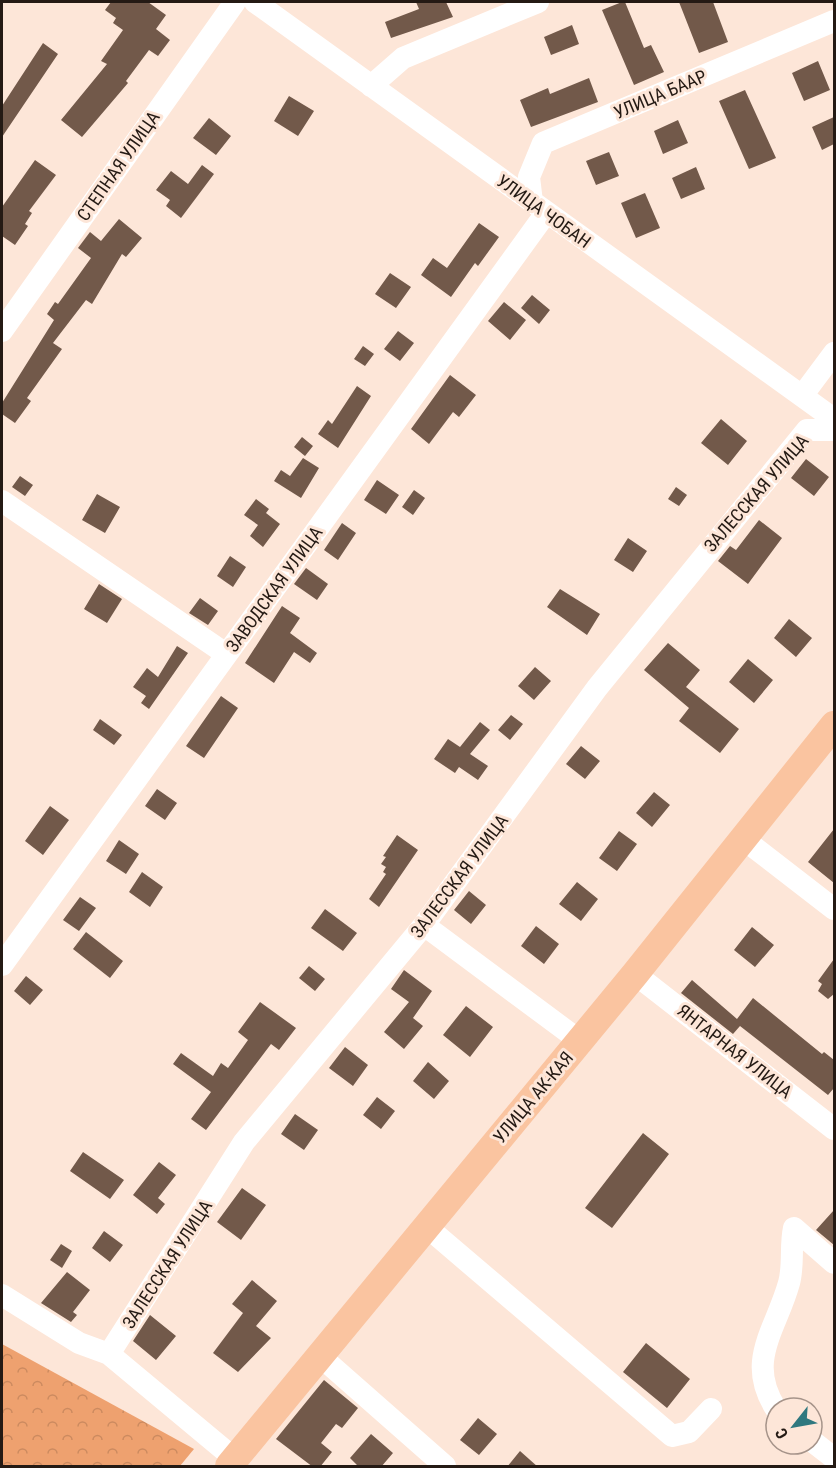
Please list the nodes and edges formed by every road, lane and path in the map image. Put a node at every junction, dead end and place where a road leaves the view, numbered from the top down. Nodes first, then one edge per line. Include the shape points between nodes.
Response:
1 (235, 2) edge
2 (255, 2) edge
3 (538, 2) edge
4 (834, 21) edge
5 (371, 86) junction
6 (539, 208) junction
7 (2, 331) edge
8 (834, 353) edge
9 (802, 396) junction
10 (834, 419) edge
11 (834, 430) edge
12 (2, 501) edge
13 (226, 654) junction
14 (834, 725) edge
15 (742, 838) junction
16 (834, 909) edge
17 (424, 925) junction
18 (2, 964) edge
19 (635, 974) junction
20 (580, 1041) junction
21 (834, 1129) edge
22 (427, 1227) junction
23 (834, 1263) edge
24 (2, 1295) edge
25 (109, 1354) junction
26 (320, 1356) junction
27 (768, 1396) edge
28 (711, 1409) dead end
29 (232, 1463) edge
30 (445, 1467) edge

1 - 7 street, СТЕПНАЯ УЛИЦА
2 - 5 street, УЛИЦА ЧОБАН
3 - 5 street via 403,58
4 - 6 street, УЛИЦА БААР via 543,143 529,177
5 - 6 street, УЛИЦА ЧОБАН
6 - 9 street, УЛИЦА ЧОБАН
6 - 13 street, ЗАВОДСКАЯ УЛИЦА
8 - 9 street
9 - 10 street, УЛИЦА ЧОБАН
11 - 17 street, ЗАЛЕССКАЯ УЛИЦА via 807,430 723,530 597,688
12 - 13 street
13 - 18 street, ЗАВОДСКАЯ УЛИЦА
14 - 15 main road, УЛИЦА АК-КАЯ
15 - 16 street
15 - 19 main road, УЛИЦА АК-КАЯ
17 - 20 street
17 - 25 street, ЗАЛЕССКАЯ УЛИЦА via 244,1142
19 - 20 main road, УЛИЦА АК-КАЯ
19 - 21 street, ЯНТАРНАЯ УЛИЦА
20 - 22 main road, УЛИЦА АК-КАЯ
22 - 26 main road, УЛИЦА АК-КАЯ
22 - 28 street via 672,1436 689,1432
23 - 27 street via 794,1228 790,1281 761,1359
24 - 25 street via 80,1342
25 - 29 street
26 - 29 main road, УЛИЦА АК-КАЯ
26 - 30 street

